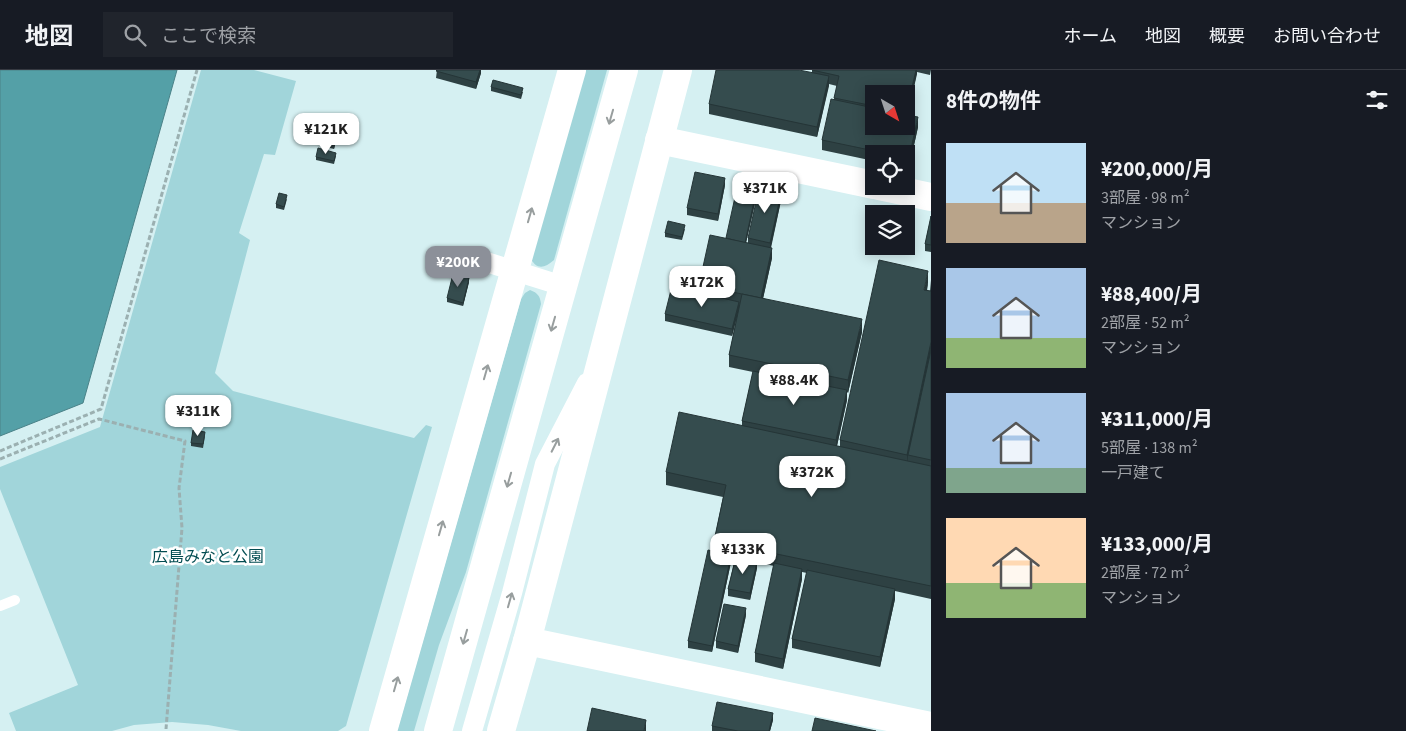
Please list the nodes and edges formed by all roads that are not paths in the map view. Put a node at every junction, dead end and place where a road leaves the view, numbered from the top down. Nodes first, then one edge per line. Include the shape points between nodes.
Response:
1 (572, 70) edge
2 (624, 70) edge
3 (678, 70) edge
4 (659, 140) junction
5 (865, 183) edge
6 (915, 194) edge
7 (931, 197) edge
8 (480, 260) dead end
9 (514, 271) junction
10 (563, 286) junction
11 (604, 348) junction
12 (15, 600) dead end
13 (0, 606) edge
14 (527, 641) junction
15 (931, 726) edge
16 (383, 731) edge
17 (438, 731) edge
18 (472, 731) edge
19 (501, 731) edge

9 -> 1 street
2 -> 10 street
3 - 4 street
4 - 5 street
4 - 11 street
6 - 7 street
8 - 9 street
9 - 10 street
16 -> 9 street
10 -> 17 street
11 - 14 street
18 -> 11 street via 545,464
12 - 13 lane
14 - 15 street
14 - 19 street

